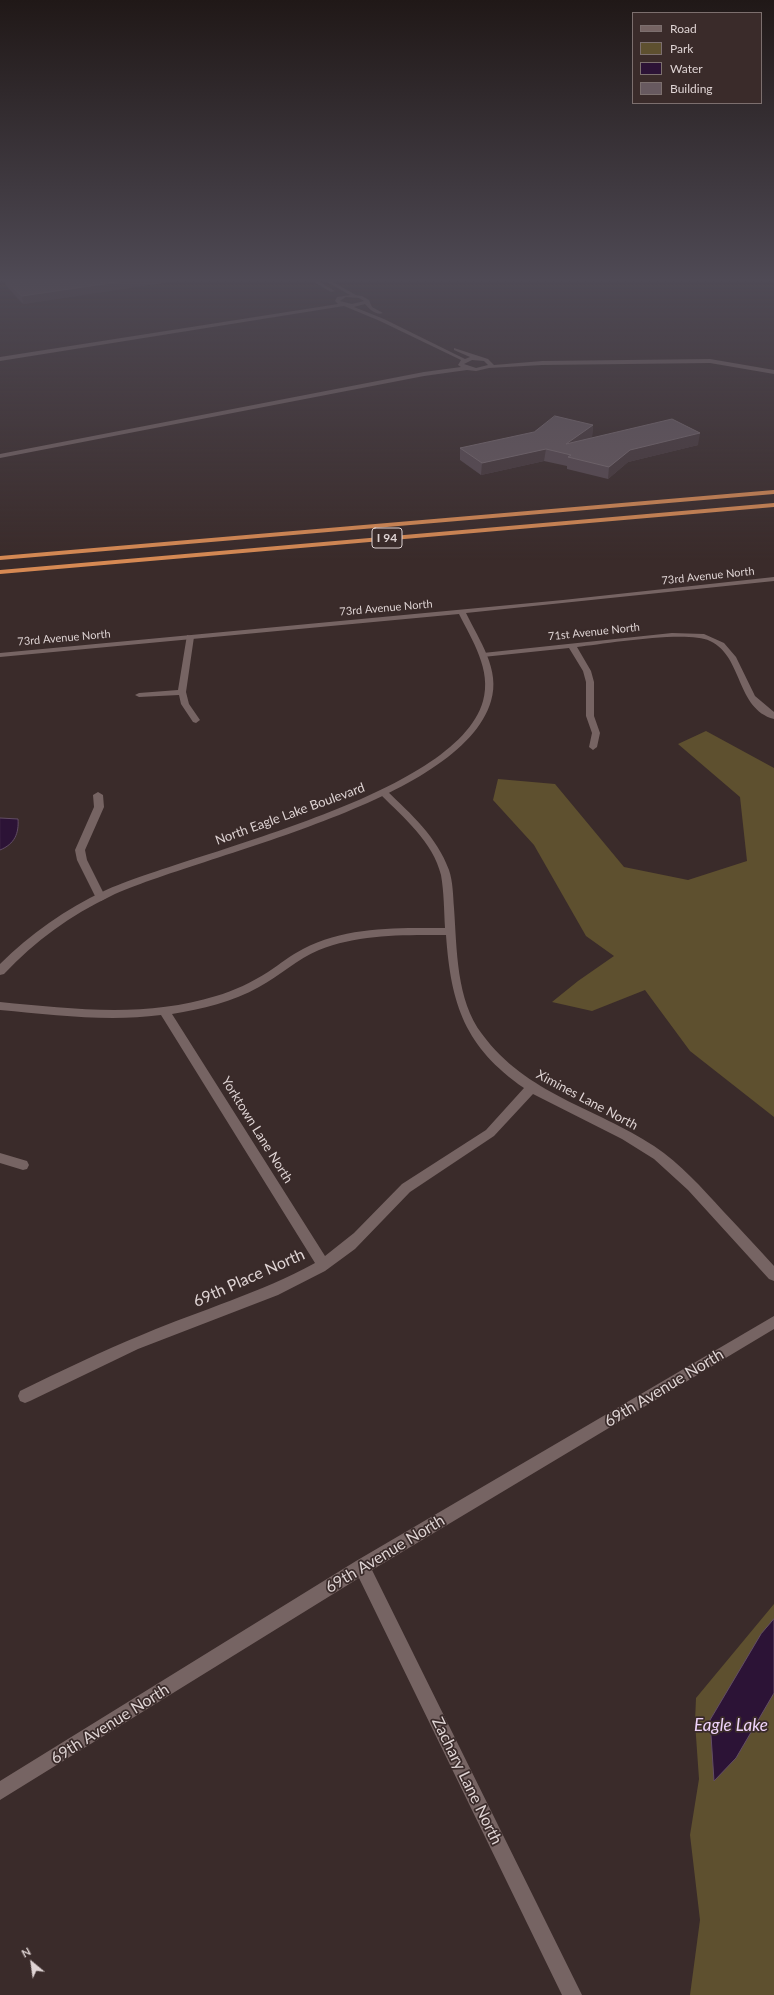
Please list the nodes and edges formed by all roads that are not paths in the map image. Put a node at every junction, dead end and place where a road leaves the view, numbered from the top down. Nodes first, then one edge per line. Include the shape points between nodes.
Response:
1 (424, 374) edge
2 (0, 456) edge
3 (774, 492) edge
4 (774, 505) edge
5 (0, 558) edge
6 (0, 572) edge
7 (774, 580) edge
8 (462, 612) junction
9 (190, 637) junction
10 (572, 646) junction
11 (0, 655) edge
12 (483, 655) junction
13 (182, 692) junction
14 (139, 695) dead end
15 (774, 716) edge
16 (196, 720) dead end
17 (593, 747) dead end
18 (384, 793) junction
19 (98, 795) dead end
20 (101, 898) junction
21 (451, 931) junction
22 (0, 971) edge
23 (0, 1006) edge
24 (165, 1012) junction
25 (531, 1088) junction
26 (0, 1158) edge
27 (23, 1165) dead end
28 (323, 1264) junction
29 (774, 1275) edge
30 (774, 1322) edge
31 (26, 1396) dead end
32 (362, 1567) junction
33 (0, 1791) edge
34 (572, 1995) edge

1 - 2 street
3 - 5 highway, I 94
4 - 6 highway, I 94
7 - 8 street, 73rd Avenue North
8 - 9 street, 73rd Avenue North
8 - 12 street, North Eagle Lake Boulevard
9 - 11 street, 73rd Avenue North
9 - 13 street
10 - 12 street, 71st Avenue North
10 - 15 street, 71st Avenue North via 672,635 707,637 725,646 750,695 760,707
10 - 17 street via 587,671 590,682 590,716 596,733
12 - 18 street, North Eagle Lake Boulevard via 490,686 488,697 468,735 432,764
13 - 14 street
13 - 16 street via 185,704
18 - 20 street, North Eagle Lake Boulevard via 332,815 158,874
18 - 21 street, Ximines Lane North via 419,828 439,857 446,883
19 - 20 street via 99,807 80,850 82,860
20 - 22 street, North Eagle Lake Boulevard via 55,924 25,947
21 - 24 street via 386,932 332,941 297,957 263,981 234,994
21 - 25 street, Ximines Lane North via 456,980 464,1012 487,1048
23 - 24 street via 106,1015
24 - 28 street, Yorktown Lane North
25 - 28 street, 69th Place North via 490,1133 406,1188 359,1237
25 - 29 street, Ximines Lane North via 629,1138 673,1167
26 - 27 street
28 - 31 street, 69th Place North via 275,1289 98,1360
30 - 32 street, 69th Avenue North
32 - 33 street, 69th Avenue North
32 - 34 street, Zachary Lane North

